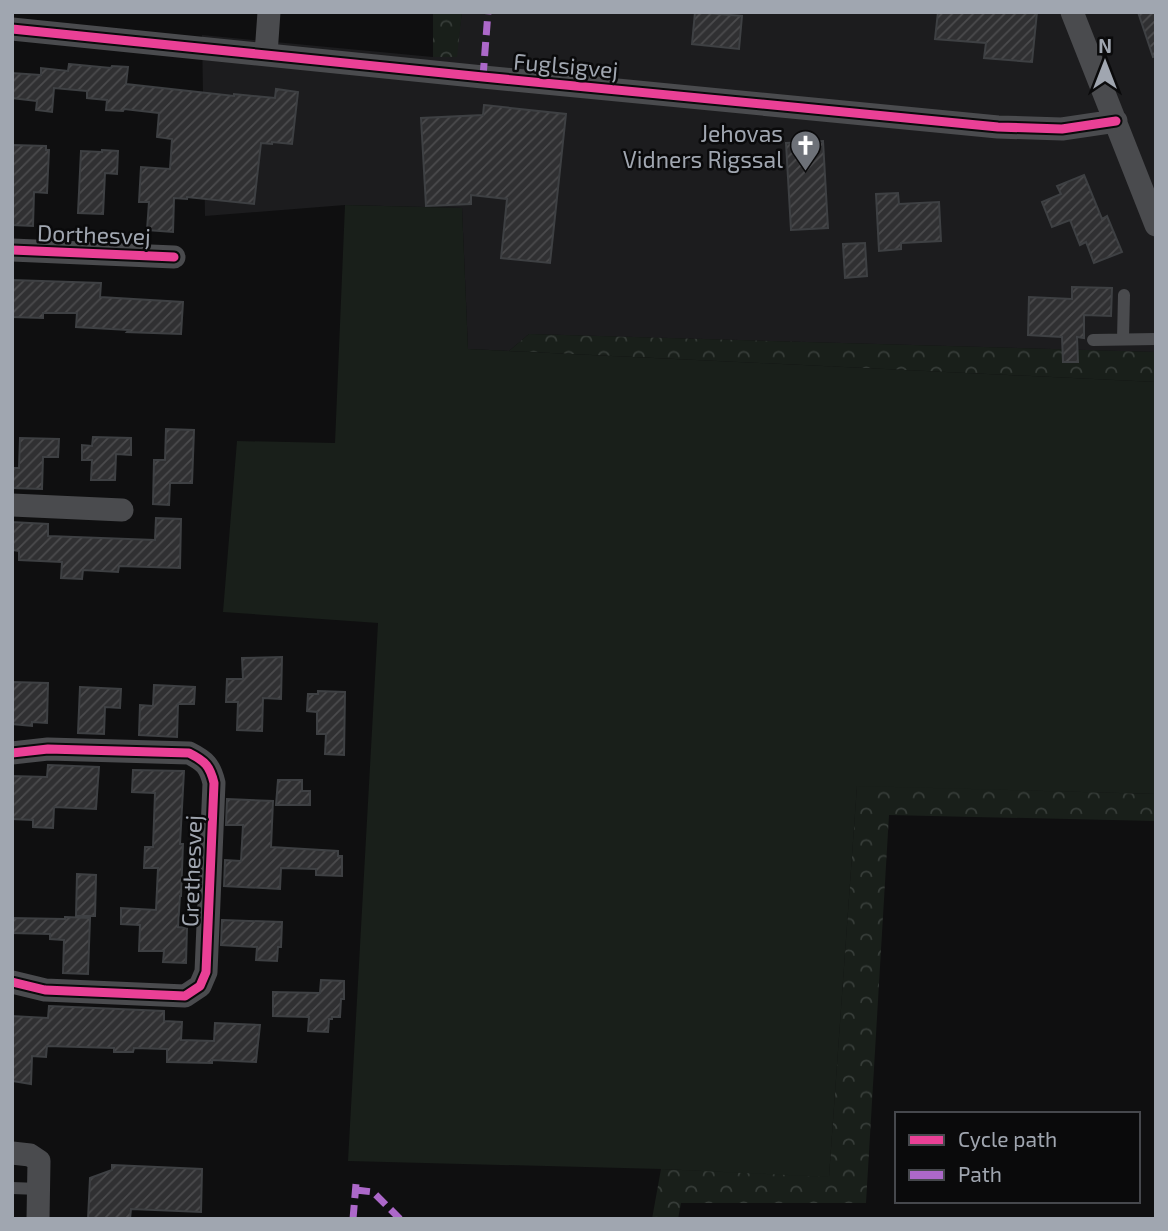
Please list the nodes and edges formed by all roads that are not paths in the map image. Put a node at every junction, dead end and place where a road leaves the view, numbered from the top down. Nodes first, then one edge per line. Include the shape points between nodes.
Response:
1 (269, 12) edge
2 (1072, 12) edge
3 (12, 29) edge
4 (266, 54) junction
5 (1116, 121) junction
6 (1156, 225) edge
7 (12, 250) edge
8 (174, 257) dead end
9 (1124, 295) dead end
10 (1156, 338) edge
11 (1123, 339) junction
12 (1093, 340) dead end
13 (12, 505) edge
14 (122, 510) dead end
15 (12, 752) edge
16 (12, 982) edge
17 (12, 1153) edge
18 (12, 1188) edge
19 (39, 1189) junction
20 (38, 1219) edge

1 - 4 street
2 - 5 street
3 - 4 street, Fuglsigvej
4 - 5 street, Fuglsigvej via 998,127 1062,129
5 - 6 street
7 - 8 street, Dorthesvej
9 - 11 lane
10 - 11 lane
11 - 12 lane
13 - 14 street
15 - 16 street, Grethesvej via 190,753 211,770 214,783 206,972 200,986 185,996 45,990
17 - 19 street via 30,1154 39,1161
18 - 19 lane
19 - 20 street

